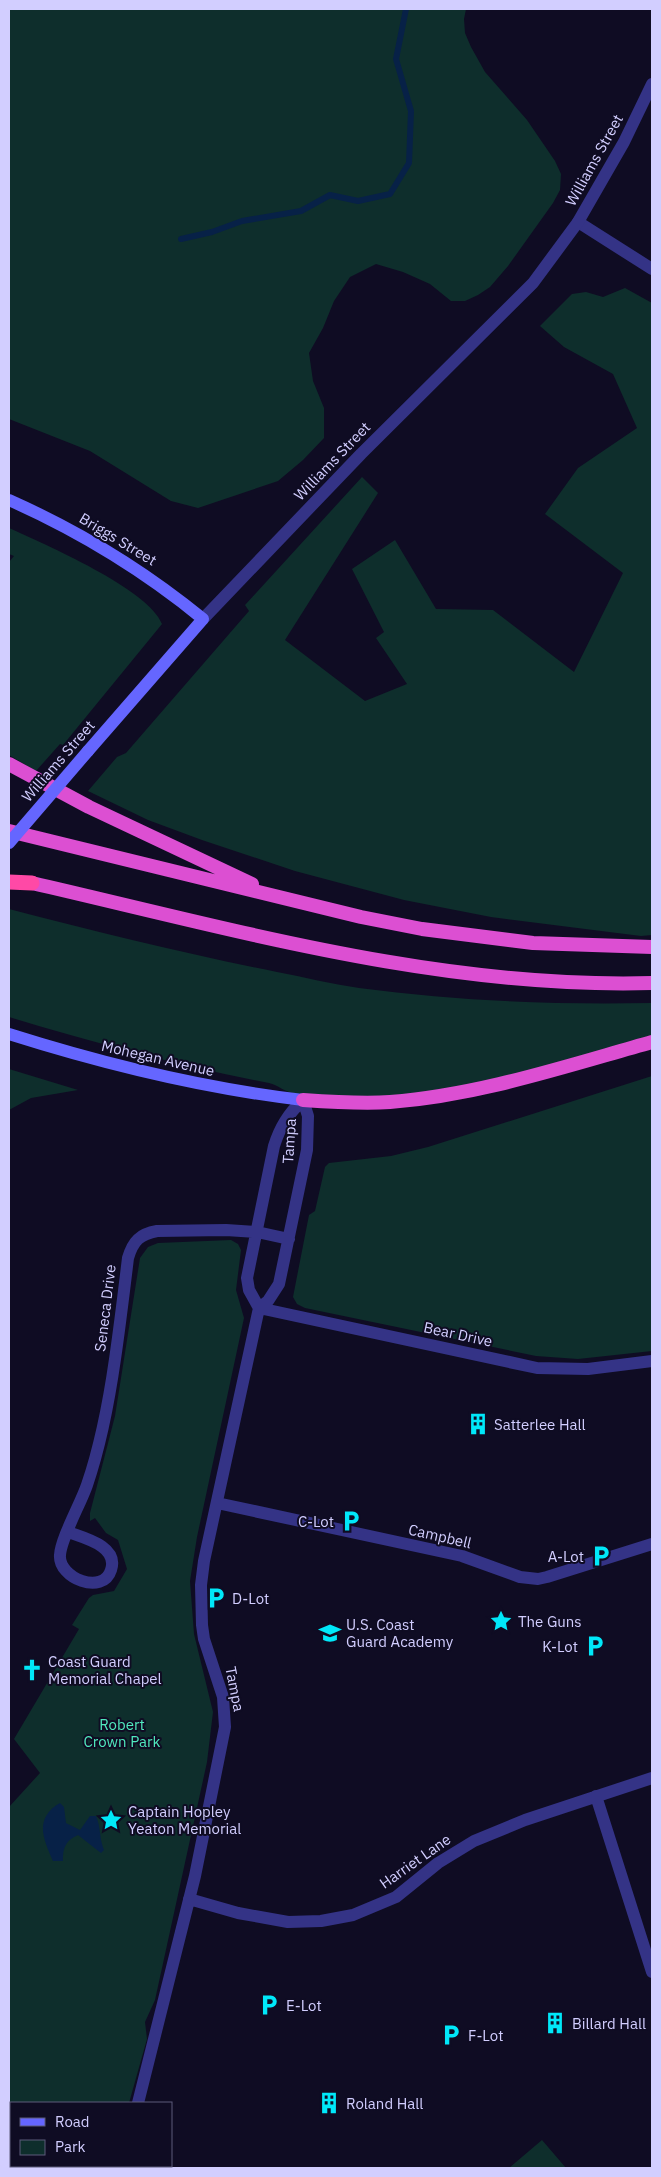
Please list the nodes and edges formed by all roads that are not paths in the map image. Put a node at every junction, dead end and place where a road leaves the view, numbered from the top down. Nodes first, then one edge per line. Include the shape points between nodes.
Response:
1 (652, 84) edge
2 (578, 222) junction
3 (652, 269) edge
4 (9, 500) edge
5 (203, 619) junction
6 (9, 764) edge
7 (9, 831) edge
8 (9, 843) edge
9 (9, 882) edge
10 (32, 883) joint
11 (280, 897) junction
12 (652, 946) edge
13 (652, 983) edge
14 (9, 1034) edge
15 (652, 1042) edge
16 (303, 1100) junction
17 (256, 1232) junction
18 (289, 1239) junction
19 (259, 1308) junction
20 (652, 1361) edge
21 (217, 1503) junction
22 (68, 1532) junction
23 (652, 1544) edge
24 (652, 1778) edge
25 (596, 1796) junction
26 (190, 1899) junction
27 (652, 1972) edge
28 (138, 2102) edge

1 - 2 street, Williams Street via 624,142
2 - 3 street
2 - 5 street, Williams Street via 526,289 361,454
4 - 5 main road, Briggs Street via 122,558
5 - 8 main road, Williams Street, bridge
6 - 11 highway via 97,810
7 - 11 highway
9 - 10 highway
10 - 13 highway via 277,940 431,970 549,982
11 - 12 highway via 376,920 471,936 554,944
14 - 16 main road, Mohegan Avenue via 188,1083
15 - 16 highway via 518,1079 434,1097 357,1103
16 - 17 street, Tampa via 288,1114 279,1130
16 - 18 street, Tampa via 308,1116 307,1150
17 - 18 street, Seneca Drive
17 - 19 street, Tampa via 247,1278 249,1290
17 - 22 street, Seneca Drive via 157,1231 140,1236 134,1242 128,1258 112,1387 87,1484
18 - 19 street, Tampa via 279,1284
19 - 20 street, Bear Drive via 537,1368 588,1369
19 - 21 street, Tampa
21 - 23 street, Campbell via 462,1556 530,1579 547,1577
21 - 26 street, Tampa via 204,1561 201,1605 204,1639 223,1697 225,1727
22 - 22 street, Seneca Drive via 60,1552 65,1570 89,1584 102,1581 111,1570 108,1550
24 - 25 street, Harriet Lane
25 - 26 street, Harriet Lane via 474,1841 438,1863 396,1897 353,1915 288,1922 238,1914
25 - 27 street
26 - 28 street, Tampa

